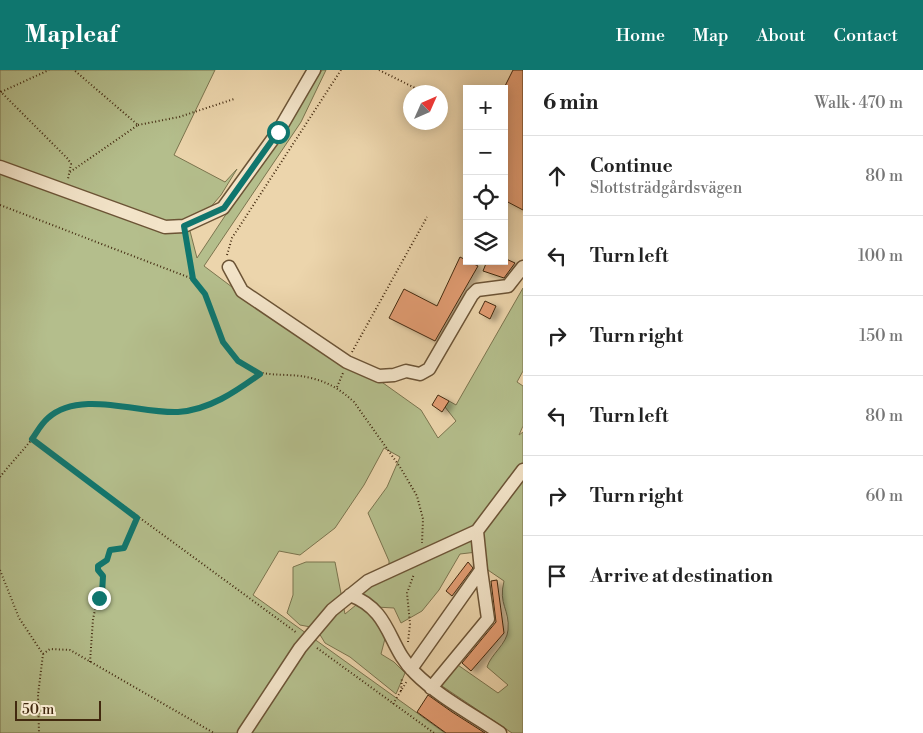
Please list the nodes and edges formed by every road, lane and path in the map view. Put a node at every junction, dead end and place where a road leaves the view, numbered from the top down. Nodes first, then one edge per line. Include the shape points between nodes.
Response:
1 (49, 70) edge
2 (74, 70) edge
3 (314, 70) edge
4 (341, 70) edge
5 (379, 70) edge
6 (409, 85) edge
7 (0, 92) edge
8 (234, 99) dead end
9 (138, 125) junction
10 (0, 167) edge
11 (70, 172) junction
12 (64, 191) junction
13 (0, 205) edge
14 (427, 217) dead end
15 (184, 226) junction
16 (230, 267) joint
17 (523, 267) edge
18 (193, 279) junction
19 (347, 362) junction
20 (260, 374) junction
21 (337, 388) junction
22 (32, 439) junction
23 (523, 470) edge
24 (0, 477) edge
25 (137, 518) junction
26 (477, 530) junction
27 (420, 556) junction
28 (0, 570) edge
29 (482, 570) junction
30 (350, 595) junction
31 (306, 640) junction
32 (43, 654) junction
33 (90, 662) junction
34 (409, 667) junction
35 (431, 688) junction
36 (400, 691) junction
37 (392, 704) junction
38 (39, 733) edge
39 (214, 733) edge
40 (244, 733) edge
41 (434, 733) edge
42 (500, 733) edge

1 - 7 path
2 - 9 path
3 - 15 street via 278,132 224,208
4 - 16 path via 232,238 227,259
5 - 6 path
7 - 11 path via 68,159
8 - 9 path via 179,117
9 - 11 path
10 - 12 street
11 - 12 path
12 - 15 street via 165,227
13 - 18 path
14 - 19 path
15 - 18 path
16 - 19 street via 242,291
17 - 19 street via 508,286 477,290 472,295 429,369 420,374 406,371 379,376
18 - 20 path via 205,294 228,351
19 - 21 path
20 - 21 path via 310,378
20 - 22 path via 235,393 192,410 176,412 98,405 63,409 49,416
21 - 27 path via 354,402 411,484 423,519
22 - 24 path
22 - 25 path
23 - 26 street
25 - 31 path
25 - 33 path via 124,548 110,550 107,560 98,566 103,576 102,594 93,619
26 - 27 street
26 - 29 street
27 - 30 street via 368,581
27 - 34 path via 407,593
28 - 32 path via 19,618
29 - 34 street
29 - 35 street via 488,619
30 - 31 street
30 - 34 street via 366,601 377,612
31 - 37 path
31 - 40 street
32 - 33 path via 60,648
32 - 38 path via 38,695
33 - 39 path
34 - 35 street
34 - 36 path
34 - 36 path
35 - 42 street
36 - 37 path
37 - 41 path

